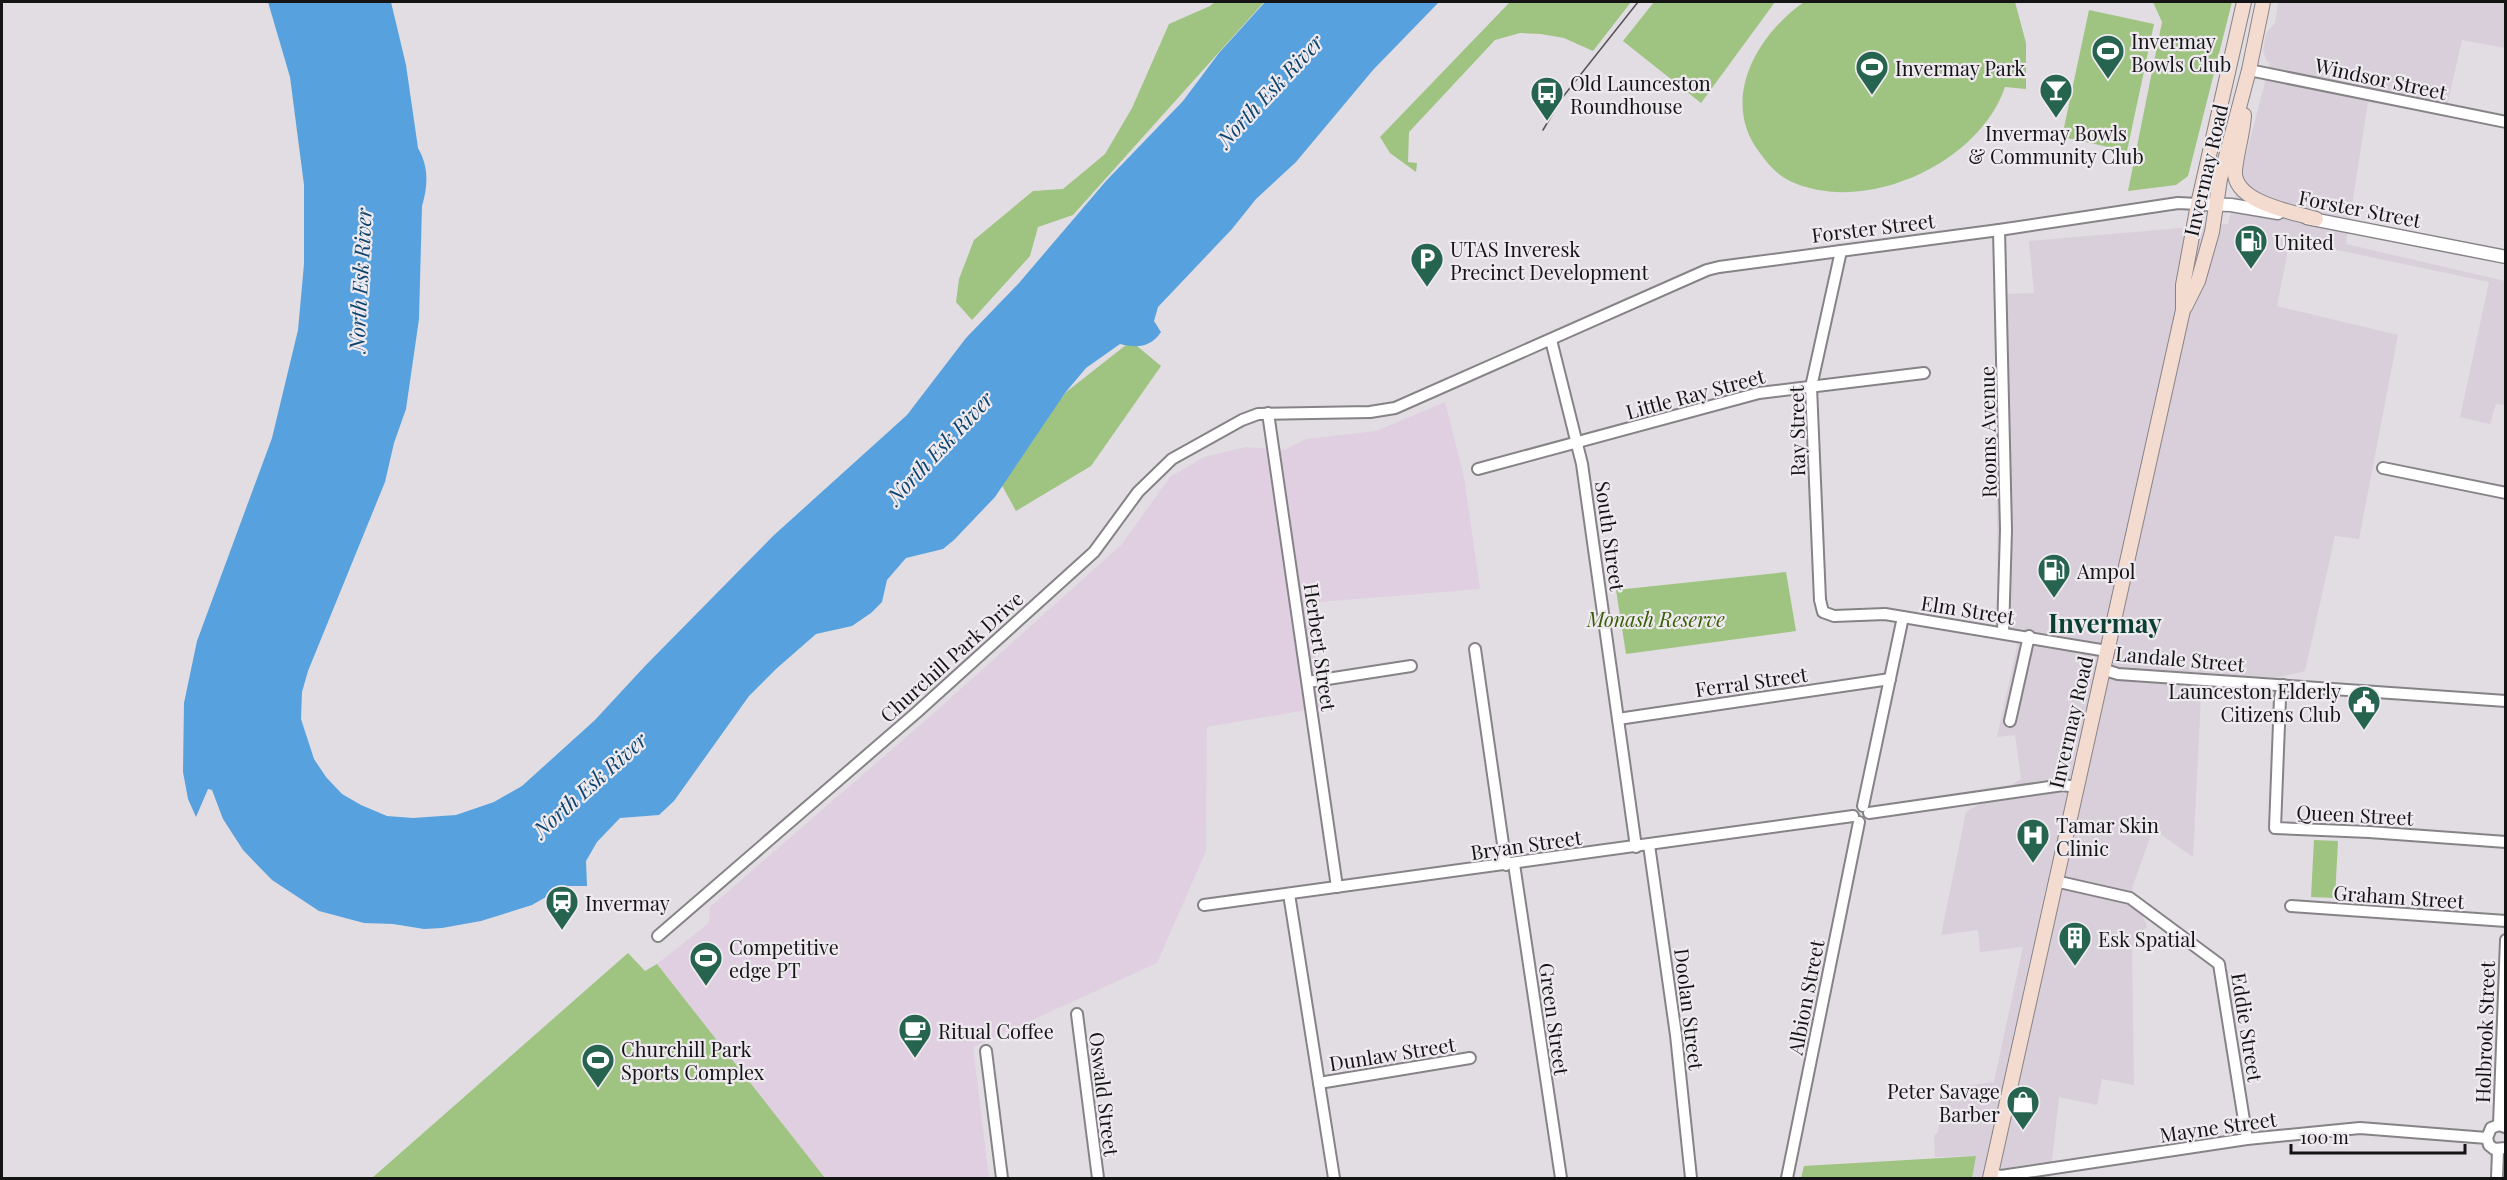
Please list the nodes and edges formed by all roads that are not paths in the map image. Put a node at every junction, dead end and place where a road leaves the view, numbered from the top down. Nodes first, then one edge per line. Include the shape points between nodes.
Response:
1 (2244, 2) edge
2 (2263, 2) edge
3 (2247, 76) junction
4 (2505, 122) edge
5 (2198, 204) junction
6 (2216, 205) junction
7 (2316, 219) junction
8 (1999, 230) junction
9 (1841, 251) junction
10 (2505, 257) edge
11 (2183, 310) junction
12 (1551, 340) junction
13 (1924, 374) dead end
14 (1811, 387) junction
15 (1268, 413) junction
16 (1577, 442) junction
17 (2383, 468) dead end
18 (1478, 469) dead end
19 (2505, 493) edge
20 (1823, 612) joint
21 (1903, 617) junction
22 (2003, 633) junction
23 (2029, 636) junction
24 (1475, 649) dead end
25 (2107, 651) junction
26 (1411, 666) dead end
27 (2102, 669) junction
28 (1890, 679) junction
29 (1308, 682) junction
30 (2283, 685) junction
31 (2505, 701) edge
32 (1618, 719) junction
33 (2010, 721) dead end
34 (2076, 787) junction
35 (1866, 810) junction
36 (1856, 819) junction
37 (2505, 842) edge
38 (1649, 845) junction
39 (1636, 847) junction
40 (1510, 865) junction
41 (2055, 881) junction
42 (1337, 887) junction
43 (1289, 894) junction
44 (1204, 905) dead end
45 (2290, 906) dead end
46 (2505, 921) edge
47 (658, 936) dead end
48 (2505, 940) edge
49 (1077, 1014) dead end
50 (986, 1051) dead end
51 (1470, 1058) dead end
52 (1319, 1083) junction
53 (2502, 1126) edge
54 (2487, 1138) junction
55 (2247, 1139) junction
56 (2502, 1149) edge
57 (1990, 1176) edge
58 (1002, 1179) edge
59 (1098, 1179) edge
60 (1334, 1179) edge
61 (1561, 1179) edge
62 (1691, 1179) edge
63 (1787, 1179) edge
64 (2497, 1179) edge

1 - 5 main road, Invermay Road
2 - 3 main road, Invermay Road
3 - 4 street, Windsor Street
3 - 6 main road, Invermay Road
3 - 7 main road via 2236,182 2257,200
5 - 6 street, Forster Street
5 - 8 street, Forster Street via 2178,203
5 - 11 main road, Invermay Road
6 - 7 street, Forster Street
6 - 11 main road, Invermay Road via 2198,281
7 - 10 street, Forster Street
8 - 9 street, Forster Street
8 - 22 street, Rooms Avenue via 2006,530
9 - 12 street, Forster Street via 1707,270
9 - 14 street, Ray Street
11 - 25 main road, Invermay Road
12 - 15 street, Forster Street via 1395,408
12 - 16 street, South Street
13 - 14 street, Little Ray Street
14 - 16 street, Little Ray Street via 1759,393
14 - 20 street, Ray Street
15 - 29 street, Herbert Street
15 - 47 street, Churchill Park Drive via 1242,420 1161,468 1138,492 1094,552 916,713
16 - 18 street, Little Ray Street
16 - 32 street, South Street
17 - 19 street
20 - 21 street, Elm Street via 1834,616 1867,613
21 - 22 street, Elm Street
21 - 28 street
22 - 23 street, Elm Street
23 - 25 street, Elm Street
23 - 33 street
24 - 40 street, Green Street
25 - 27 main road, Invermay Road
26 - 29 street
27 - 30 street, Landale Street via 2118,674
27 - 34 main road, Invermay Road
28 - 32 street, Ferral Street
28 - 35 street
29 - 42 street, Herbert Street
30 - 31 street, Landale Street
30 - 37 street, Queen Street via 2275,828
32 - 39 street, South Street
34 - 35 street via 2063,785
34 - 41 main road, Invermay Road
35 - 36 street via 1854,809
36 - 38 street, Bryan Street
36 - 63 street, Albion Street
38 - 39 street, Bryan Street
38 - 62 street, Doolan Street via 1676,1035
39 - 40 street, Bryan Street
40 - 42 street, Bryan Street
40 - 61 street, Green Street
41 - 55 street, Eddie Street via 2130,898 2219,964
41 - 57 main road, Invermay Road
42 - 43 street, Bryan Street
43 - 44 street, Bryan Street
43 - 52 street
45 - 46 street, Graham Street
48 - 53 street, Holbrook Street
49 - 59 street, Oswald Street
50 - 58 street
51 - 52 street, Dunlaw Street
52 - 60 street
53 - 54 street via 2489,1131
54 - 55 street, Mayne Street via 2360,1128
54 - 56 street via 2489,1145
55 - 57 street, Mayne Street
56 - 64 street

